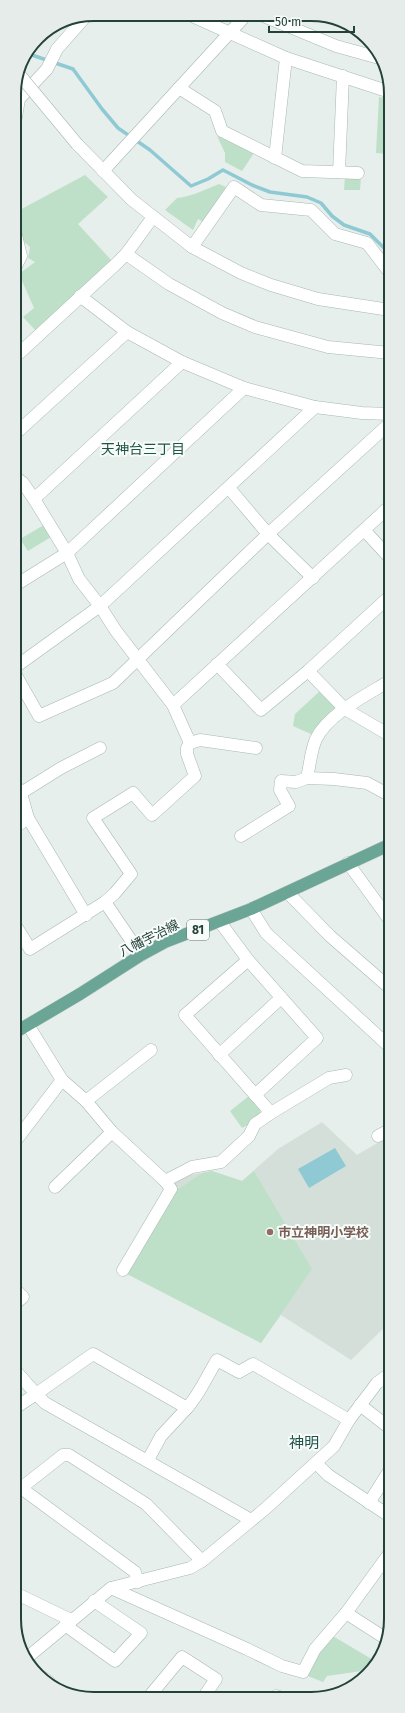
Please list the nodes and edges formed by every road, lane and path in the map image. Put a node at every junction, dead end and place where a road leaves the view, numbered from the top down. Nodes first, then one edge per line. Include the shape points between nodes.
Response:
1 (204, 21) edge
2 (240, 21) edge
3 (276, 21) edge
4 (81, 22) edge
5 (230, 32) junction
6 (374, 57) edge
7 (286, 58) junction
8 (344, 76) junction
9 (22, 78) edge
10 (179, 88) junction
11 (384, 90) edge
12 (21, 97) edge
13 (275, 158) junction
14 (102, 171) junction
15 (339, 172) junction
16 (358, 173) dead end
17 (153, 217) junction
18 (192, 247) junction
19 (126, 254) junction
20 (384, 265) edge
21 (80, 296) junction
22 (384, 309) edge
23 (126, 332) junction
24 (21, 351) edge
25 (384, 352) edge
26 (182, 362) junction
27 (244, 388) junction
28 (315, 407) junction
29 (384, 414) edge
30 (384, 428) edge
31 (21, 429) edge
32 (21, 481) edge
33 (228, 488) junction
34 (34, 499) junction
35 (384, 512) edge
36 (364, 530) junction
37 (268, 534) junction
38 (384, 552) edge
39 (67, 553) junction
40 (313, 578) junction
41 (21, 582) edge
42 (384, 601) edge
43 (100, 606) junction
44 (137, 659) junction
45 (21, 663) edge
46 (217, 664) junction
47 (308, 671) junction
48 (21, 684) edge
49 (384, 684) edge
50 (173, 705) junction
51 (345, 709) junction
52 (384, 732) edge
53 (190, 743) junction
54 (100, 748) dead end
55 (256, 748) dead end
56 (307, 778) junction
57 (21, 787) edge
58 (384, 793) edge
59 (21, 797) edge
60 (28, 818) junction
61 (21, 823) edge
62 (241, 836) dead end
63 (384, 847) edge
64 (348, 863) junction
65 (288, 893) junction
66 (105, 902) junction
67 (251, 909) junction
68 (384, 912) edge
69 (86, 915) junction
70 (220, 922) junction
71 (21, 934) edge
72 (141, 955) junction
73 (248, 960) junction
74 (384, 983) edge
75 (281, 998) junction
76 (28, 1026) junction
77 (21, 1030) edge
78 (384, 1042) edge
79 (151, 1050) dead end
80 (219, 1055) junction
81 (346, 1075) dead end
82 (62, 1080) junction
83 (255, 1095) junction
84 (86, 1101) junction
85 (271, 1113) junction
86 (112, 1132) junction
87 (21, 1134) edge
88 (165, 1181) junction
89 (54, 1187) dead end
90 (122, 1270) dead end
91 (21, 1377) edge
92 (384, 1378) edge
93 (36, 1394) junction
94 (21, 1404) edge
95 (360, 1405) junction
96 (187, 1408) junction
97 (349, 1420) junction
98 (384, 1424) edge
99 (148, 1460) junction
100 (316, 1463) junction
101 (384, 1479) edge
102 (369, 1503) junction
103 (384, 1513) edge
104 (251, 1520) junction
105 (202, 1561) junction
106 (384, 1562) edge
107 (138, 1582) junction
108 (111, 1588) junction
109 (21, 1597) edge
110 (94, 1601) junction
111 (346, 1613) junction
112 (68, 1623) junction
113 (382, 1636) edge
114 (29, 1654) edge
115 (153, 1692) edge
116 (207, 1692) edge

1 - 5 street
2 - 5 street
3 - 6 street via 336,46
4 - 12 street via 57,49 50,65
5 - 7 street
5 - 10 street
7 - 8 street
7 - 13 street
8 - 11 street
8 - 15 street
9 - 14 street, bridge
10 - 13 street via 215,111 222,131
10 - 14 street
13 - 15 street via 302,171
14 - 17 street
15 - 16 street
17 - 18 street
17 - 19 street
18 - 20 street via 234,187 261,205 311,210 335,234 367,243
18 - 22 street via 271,285 318,298
19 - 21 street
19 - 25 street via 169,284 222,313 255,327 328,347
21 - 23 street
21 - 24 street
23 - 26 street
23 - 31 street
26 - 27 street
26 - 34 street
27 - 28 street
27 - 39 street
28 - 29 street
28 - 33 street
30 - 37 street
32 - 34 street
33 - 37 street
33 - 43 street
34 - 39 street
35 - 36 street
36 - 38 street
36 - 40 street
37 - 40 street
37 - 44 street
39 - 41 street
39 - 43 street via 79,579
40 - 46 street
42 - 47 street
43 - 44 street
43 - 45 street
44 - 48 street via 113,683 39,716
44 - 50 street
46 - 47 street via 261,710
46 - 50 street
47 - 51 street
49 - 51 street
50 - 53 street
51 - 52 street
51 - 56 street via 324,726 316,740
53 - 55 street via 200,740
53 - 66 street via 187,754 195,776 152,815 133,793 93,818 131,874
54 - 57 street
56 - 58 street via 367,783
56 - 62 street via 296,782 281,781 280,790 289,806
59 - 60 street
60 - 61 street
60 - 69 street
63 - 64 main road, 八幡宇治線 / 81
64 - 65 main road, 八幡宇治線 / 81
64 - 68 street
65 - 67 main road, 八幡宇治線 / 81
65 - 74 street via 330,936
66 - 69 street
66 - 72 street
67 - 70 main road, 八幡宇治線 / 81
67 - 78 street via 266,933
69 - 71 street via 30,949
70 - 72 main road, 八幡宇治線 / 81 via 165,942
70 - 73 street
72 - 76 main road, 八幡宇治線 / 81
73 - 75 street
73 - 80 street via 185,1015
75 - 80 street
75 - 83 street via 317,1038
76 - 77 main road, 八幡宇治線 / 81
76 - 82 street
79 - 84 street
80 - 83 street
81 - 85 street via 329,1078
82 - 84 street
82 - 87 street
83 - 85 street
84 - 86 street
85 - 88 street via 255,1124 249,1136 221,1162 192,1167
86 - 88 street
86 - 89 street
88 - 90 street via 171,1189
91 - 93 street
92 - 95 street
93 - 94 street
93 - 96 street via 93,1354
93 - 99 street via 45,1403
95 - 97 street
95 - 98 street
96 - 97 street via 217,1360 239,1372 253,1364
96 - 99 street via 161,1436
97 - 100 street via 334,1446
99 - 104 street
100 - 102 street via 328,1475
100 - 104 street
101 - 102 street
102 - 103 street
104 - 105 street
105 - 107 street via 190,1568
105 - 107 street via 146,1504 69,1455 63,1455 21,1488 135,1572
106 - 111 street
107 - 108 street
108 - 110 street
108 - 111 street via 282,1666 303,1672 315,1648
109 - 112 street
110 - 112 street
110 - 112 street via 141,1633 115,1661
111 - 113 street
112 - 114 street
115 - 116 street via 182,1657 216,1679

